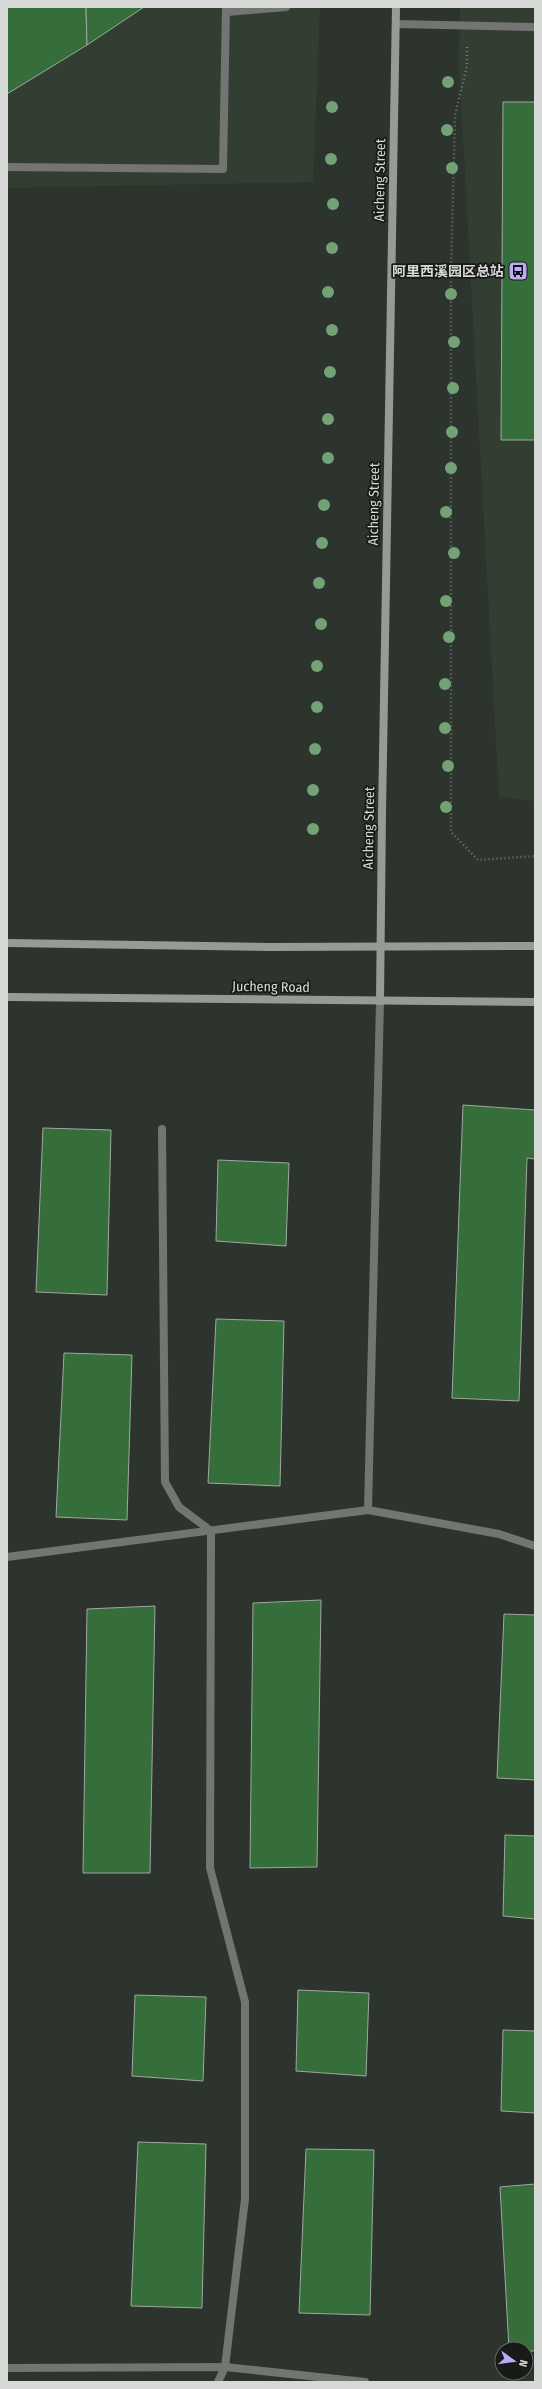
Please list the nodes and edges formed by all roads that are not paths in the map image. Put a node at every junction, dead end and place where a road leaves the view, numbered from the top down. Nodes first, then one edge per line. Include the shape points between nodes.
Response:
1 (286, 7) edge
2 (396, 7) edge
3 (226, 9) edge
4 (396, 24) junction
5 (535, 27) edge
6 (7, 167) edge
7 (7, 944) edge
8 (381, 946) junction
9 (535, 946) edge
10 (7, 997) edge
11 (380, 1001) junction
12 (535, 1002) edge
13 (162, 1129) dead end
14 (368, 1510) junction
15 (210, 1531) junction
16 (535, 1546) edge
17 (7, 1558) edge
18 (225, 2366) junction
19 (7, 2368) edge
20 (218, 2382) edge
21 (365, 2382) edge

1 - 3 street
2 - 4 street, Aicheng Street
3 - 6 street via 223,169
4 - 5 street
4 - 8 street, Aicheng Street
7 - 8 street
8 - 9 street
8 - 11 street, Aicheng Street
10 - 11 street, Jucheng Road
11 - 12 street, Jucheng Road
11 - 14 street
13 - 15 street via 165,1482 179,1507
14 - 15 street
14 - 16 street via 499,1534
15 - 17 street
15 - 18 street via 210,1868 245,2002 245,2199
18 - 19 street
18 - 20 street
18 - 21 street

